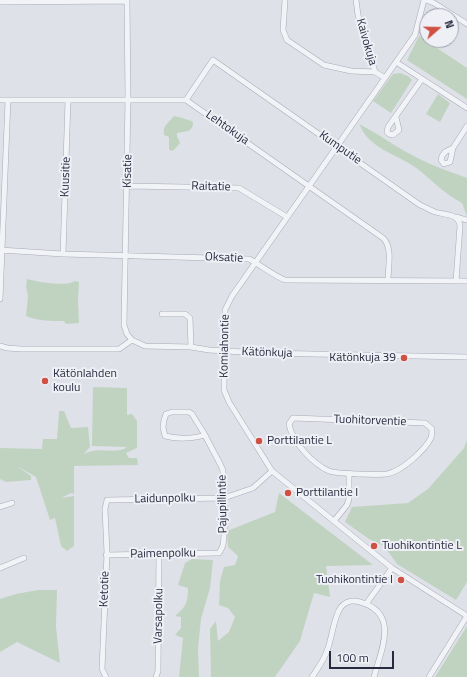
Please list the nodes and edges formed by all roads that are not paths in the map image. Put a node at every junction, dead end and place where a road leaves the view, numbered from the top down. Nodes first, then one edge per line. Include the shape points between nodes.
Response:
1 (285, 0) edge
2 (356, 0) edge
3 (425, 0) edge
4 (127, 1) edge
5 (0, 2) edge
6 (467, 24) edge
7 (396, 62) junction
8 (375, 72) junction
9 (385, 78) junction
10 (422, 79) junction
11 (128, 99) junction
12 (0, 100) edge
13 (8, 100) junction
14 (68, 100) junction
15 (186, 100) junction
16 (467, 108) edge
17 (396, 117) dead end
18 (467, 126) edge
19 (338, 146) junction
20 (453, 148) dead end
21 (128, 186) junction
22 (310, 186) junction
23 (455, 217) junction
24 (287, 218) junction
25 (467, 220) edge
26 (1, 250) edge
27 (63, 254) junction
28 (126, 256) junction
29 (256, 262) junction
30 (388, 280) junction
31 (456, 281) junction
32 (467, 282) edge
33 (0, 299) edge
34 (162, 314) dead end
35 (132, 340) junction
36 (0, 346) edge
37 (190, 347) junction
38 (224, 351) junction
39 (467, 357) edge
40 (205, 435) junction
41 (272, 471) junction
42 (349, 473) junction
43 (224, 498) junction
44 (107, 500) joint
45 (12, 503) dead end
46 (0, 507) edge
47 (334, 521) junction
48 (219, 553) joint
49 (159, 554) junction
50 (106, 555) junction
51 (24, 558) dead end
52 (0, 568) edge
53 (392, 568) junction
54 (366, 604) junction
55 (467, 616) edge
56 (106, 677) edge
57 (156, 677) edge
58 (312, 677) edge
59 (374, 677) edge
60 (428, 677) edge

1 - 8 street via 283,30 288,40 324,65 351,71
2 - 8 street, Kaivokuja
3 - 6 street
3 - 7 street, Komiahontie via 415,35
4 - 5 street
4 - 11 street, Kisatie
7 - 9 street, Komiahontie
7 - 10 street
8 - 9 street, Kaivokuja
9 - 19 street, Komiahontie
10 - 16 street
10 - 17 street
11 - 14 street
11 - 15 street
11 - 21 street, Kisatie
12 - 13 street
13 - 14 street
13 - 26 street
14 - 27 street, Kuusitie
15 - 19 street, Kumputie via 213,60
15 - 22 street, Lehtokuja
18 - 20 street
19 - 22 street, Komiahontie
19 - 23 street, Kumputie via 420,205 434,212
21 - 24 street, Raitatie via 239,188
21 - 28 street, Kisatie
22 - 24 street, Komiahontie
22 - 30 street, Lehtokuja via 387,241
23 - 25 street, Kumputie
23 - 31 street via 460,222
24 - 29 street, Komiahontie
26 - 27 street, Oksatie
26 - 33 street
27 - 28 street, Oksatie
28 - 29 street, Oksatie via 249,259
28 - 35 street, Kisatie via 124,325
29 - 30 street, Oksatie via 285,280
29 - 38 street, Komiahontie via 225,310
30 - 31 street, Oksatie
31 - 32 street, Oksatie
34 - 37 street via 185,314 190,318
35 - 36 street via 119,349 27,350
35 - 37 street, Kätönkuja via 145,346
37 - 38 street, Kätönkuja
38 - 39 street, Kätönkuja
38 - 41 street, Komiahontie via 224,390
40 - 40 street, Pajupillintie via 197,438 165,436 163,427 166,414 189,412
40 - 43 street, Pajupillintie via 222,469
41 - 43 street, Laidunpolku via 253,488
41 - 47 street, Komiahontie
42 - 42 street, Tuohitorventie via 329,471 304,452 290,430 289,424 293,418 425,423 432,429 431,437 417,455 400,468 387,474
42 - 47 street via 349,499
43 - 44 street, Laidunpolku
43 - 48 street, Pajupillintie via 223,540
44 - 50 street, Ketotie
45 - 46 street
47 - 53 street, Komiahontie
48 - 49 street, Paimenpolku
49 - 50 street, Paimenpolku
49 - 57 street, Varsapolku
50 - 56 street, Ketotie via 102,670
51 - 52 street
53 - 54 street
53 - 55 street, Komiahontie
54 - 58 street via 354,601 342,605 324,658
54 - 59 street via 378,611 386,630
55 - 60 street

